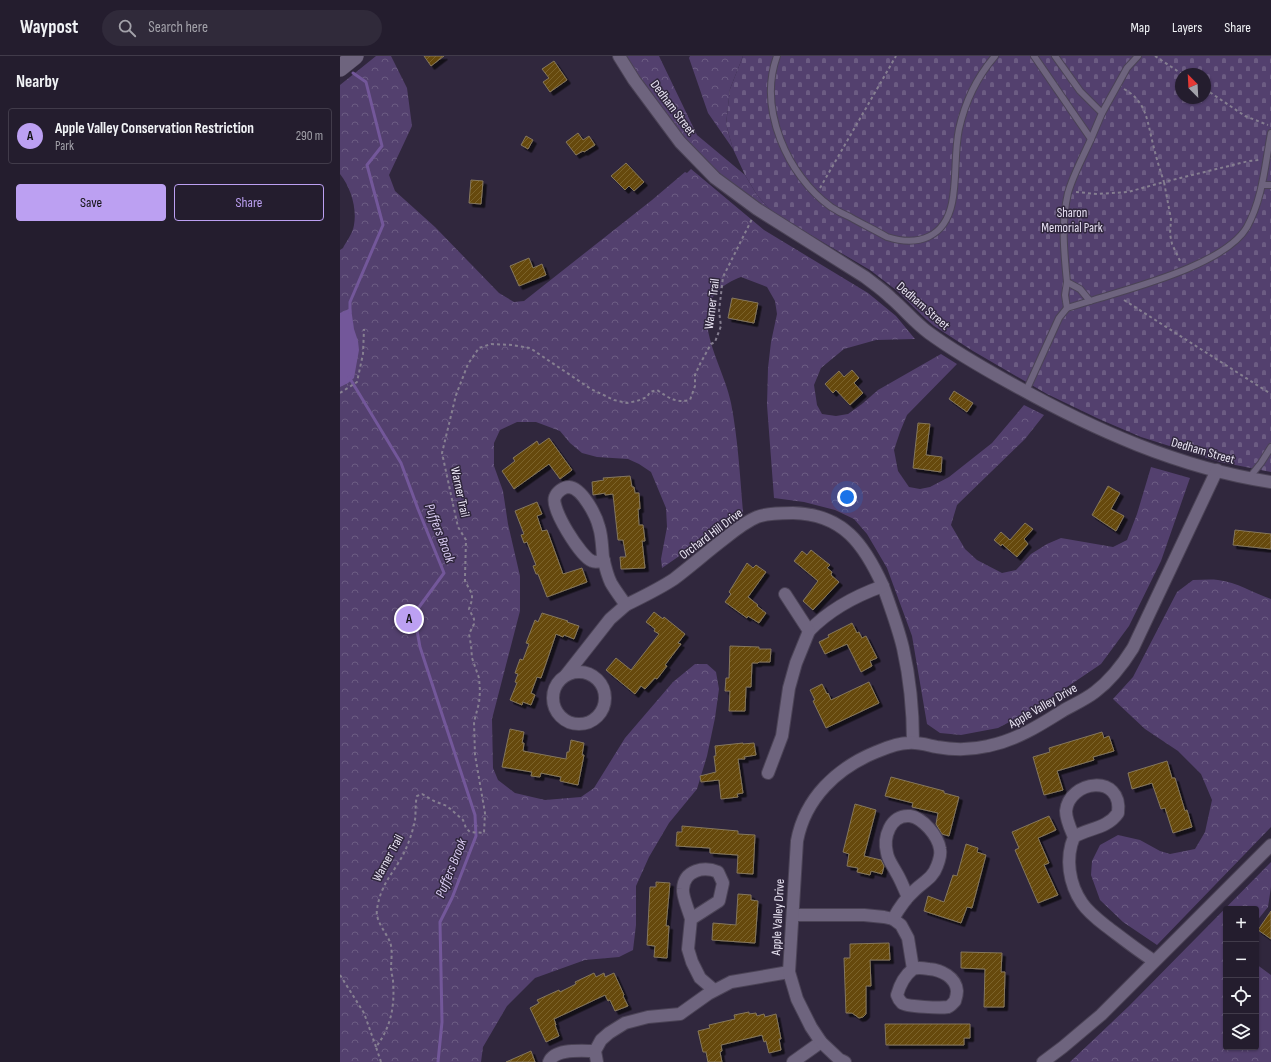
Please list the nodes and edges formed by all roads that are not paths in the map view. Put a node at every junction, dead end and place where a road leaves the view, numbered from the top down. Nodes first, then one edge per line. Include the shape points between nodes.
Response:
1 (355, 56) edge
2 (619, 56) edge
3 (777, 56) edge
4 (995, 56) edge
5 (1034, 56) edge
6 (1055, 56) edge
7 (1138, 56) edge
8 (340, 68) edge
9 (1102, 113) junction
10 (1271, 133) edge
11 (1091, 139) junction
12 (1263, 185) junction
13 (1271, 185) edge
14 (1068, 282) junction
15 (1090, 300) junction
16 (1067, 308) junction
17 (1026, 392) junction
18 (1271, 447) edge
19 (1218, 470) junction
20 (1249, 478) junction
21 (1271, 482) edge
22 (604, 560) junction
23 (882, 586) junction
24 (785, 594) dead end
25 (626, 605) junction
26 (809, 631) junction
27 (566, 675) junction
28 (913, 742) junction
29 (768, 773) dead end
30 (1074, 838) junction
31 (1271, 845) edge
32 (908, 897) junction
33 (793, 915) junction
34 (691, 919) dead end
35 (893, 919) junction
36 (1154, 961) junction
37 (913, 969) junction
38 (789, 972) junction
39 (714, 990) junction
40 (821, 1042) junction
41 (596, 1057) edge
42 (549, 1062) edge
43 (793, 1062) edge
44 (845, 1062) edge
45 (1043, 1062) edge

1 - 8 main road
2 - 17 street, Dedham Street via 685,148 715,178 757,209 865,277 943,343
3 - 4 lane via 771,93 776,123 790,161 802,178 832,208 887,237 912,241 933,234 946,220 952,202 958,132 965,107 977,80
5 - 11 lane
6 - 9 lane via 1080,91
7 - 9 lane via 1127,68
9 - 11 lane
10 - 12 lane
11 - 14 lane via 1069,192 1065,210 1064,252
12 - 13 lane
12 - 15 lane via 1247,228 1239,238 1219,252 1184,270
14 - 15 lane via 1080,289
14 - 16 lane via 1065,295
15 - 16 lane
16 - 17 lane via 1059,318
17 - 19 street, Dedham Street via 1056,409 1118,437
18 - 20 lane
19 - 20 street, Dedham Street
19 - 28 street, Apple Valley Drive via 1125,661 1101,687 1027,733 1009,741 968,750
20 - 21 street, Dedham Street
22 - 22 street via 601,531 594,514 579,492 569,487 562,489 555,496 554,503 570,536 591,561
22 - 25 street via 611,583
23 - 25 street, Orchard Hill Drive via 864,550 843,528 818,517 785,513 749,521 660,588
23 - 26 street via 842,605
23 - 28 street, Orchard Hill Drive via 907,664
24 - 26 street
25 - 27 street, Orchard Hill Drive via 608,622
26 - 29 street via 796,662 789,688 782,736
27 - 27 street, Orchard Hill Drive via 577,672 589,674 602,684 605,703 594,720 580,724 572,723 565,720 555,709 553,701 556,686
28 - 33 street, Apple Valley Drive via 888,747 852,764 832,779 812,802 802,822 797,841
30 - 30 street via 1067,815 1068,804 1072,798 1088,787 1102,785 1111,790 1118,808 1115,818 1104,826 1088,830
30 - 36 street via 1069,851 1070,870 1082,902 1096,918
31 - 36 street
32 - 32 street via 934,873 940,850 929,829 918,819 908,816 896,820 891,825 885,841 889,859
32 - 35 street
33 - 35 street via 864,915
33 - 38 street, Apple Valley Drive
34 - 39 street via 688,949 692,962 700,978
35 - 37 street via 901,925 908,938
36 - 45 street via 1101,1015
37 - 37 street via 917,967 944,973 957,991 955,1001 948,1007 903,1004 897,995 907,974
38 - 39 street via 735,981
38 - 40 street, Apple Valley Drive via 797,999
39 - 41 street via 680,1014 648,1017 621,1025 601,1040
40 - 43 street
40 - 44 street, Apple Valley Drive
41 - 42 street via 574,1050 556,1054

